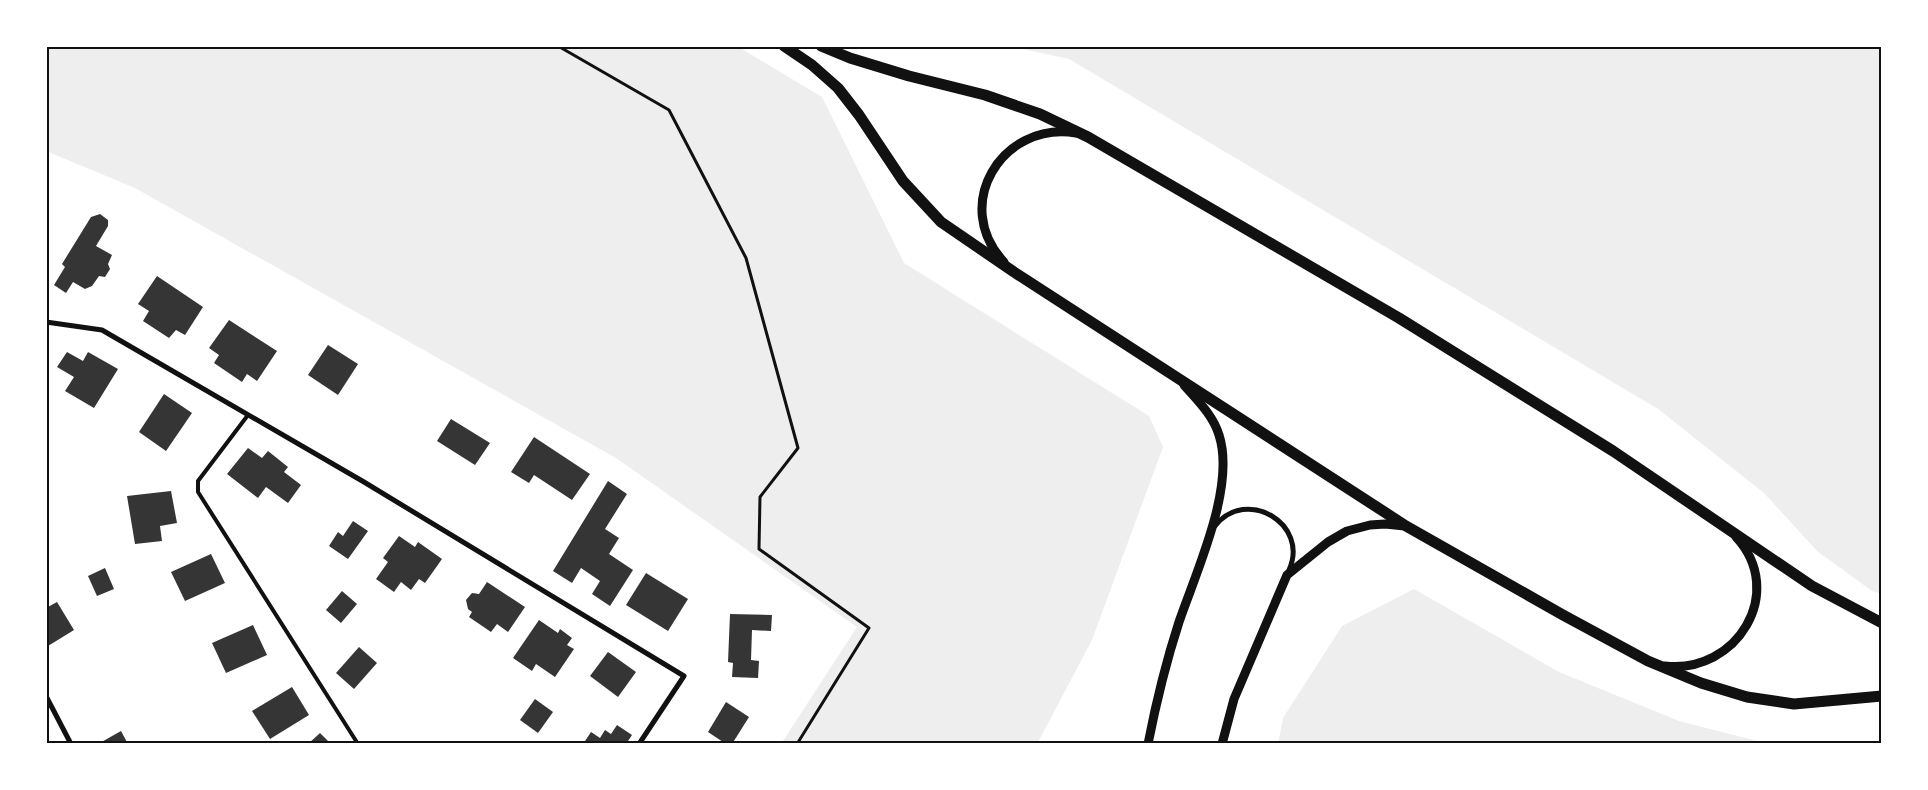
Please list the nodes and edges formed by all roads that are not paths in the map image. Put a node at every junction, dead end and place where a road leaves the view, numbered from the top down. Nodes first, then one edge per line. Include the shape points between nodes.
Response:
1 (784, 46) edge
2 (821, 46) edge
3 (1088, 137) junction
4 (1014, 272) junction
5 (46, 322) edge
6 (1179, 380) junction
7 (248, 415) junction
8 (1718, 522) junction
9 (1406, 526) junction
10 (1212, 530) junction
11 (1287, 575) junction
12 (1882, 623) edge
13 (1648, 661) junction
14 (46, 696) edge
15 (1882, 696) edge
16 (71, 744) edge
17 (358, 744) edge
18 (639, 744) edge
19 (1148, 744) edge
20 (1222, 744) edge

1 - 4 main road via 838,88 903,181 941,222
2 - 3 main road via 910,76 985,95 1040,114
3 - 4 street via 1062,132 1035,135 1011,148 994,168 984,193 983,220 992,245
3 - 8 main road via 1398,318 1613,451
4 - 6 main road
5 - 7 street via 102,330
6 - 9 main road
6 - 10 street via 1210,416 1219,434 1222,470
7 - 17 lane via 198,481 198,492
7 - 18 street via 684,676
8 - 12 main road via 1812,586
8 - 13 street via 1730,530 1746,552 1755,577 1754,605 1744,630 1726,650 1702,663 1676,667
9 - 11 street via 1370,525 1347,531
9 - 13 main road
10 - 11 street via 1224,517 1241,510 1260,510 1276,518 1292,540 1293,558
10 - 19 street via 1179,623 1154,710
11 - 20 street via 1234,699
13 - 15 main road via 1701,683 1747,697 1794,704
14 - 16 street

